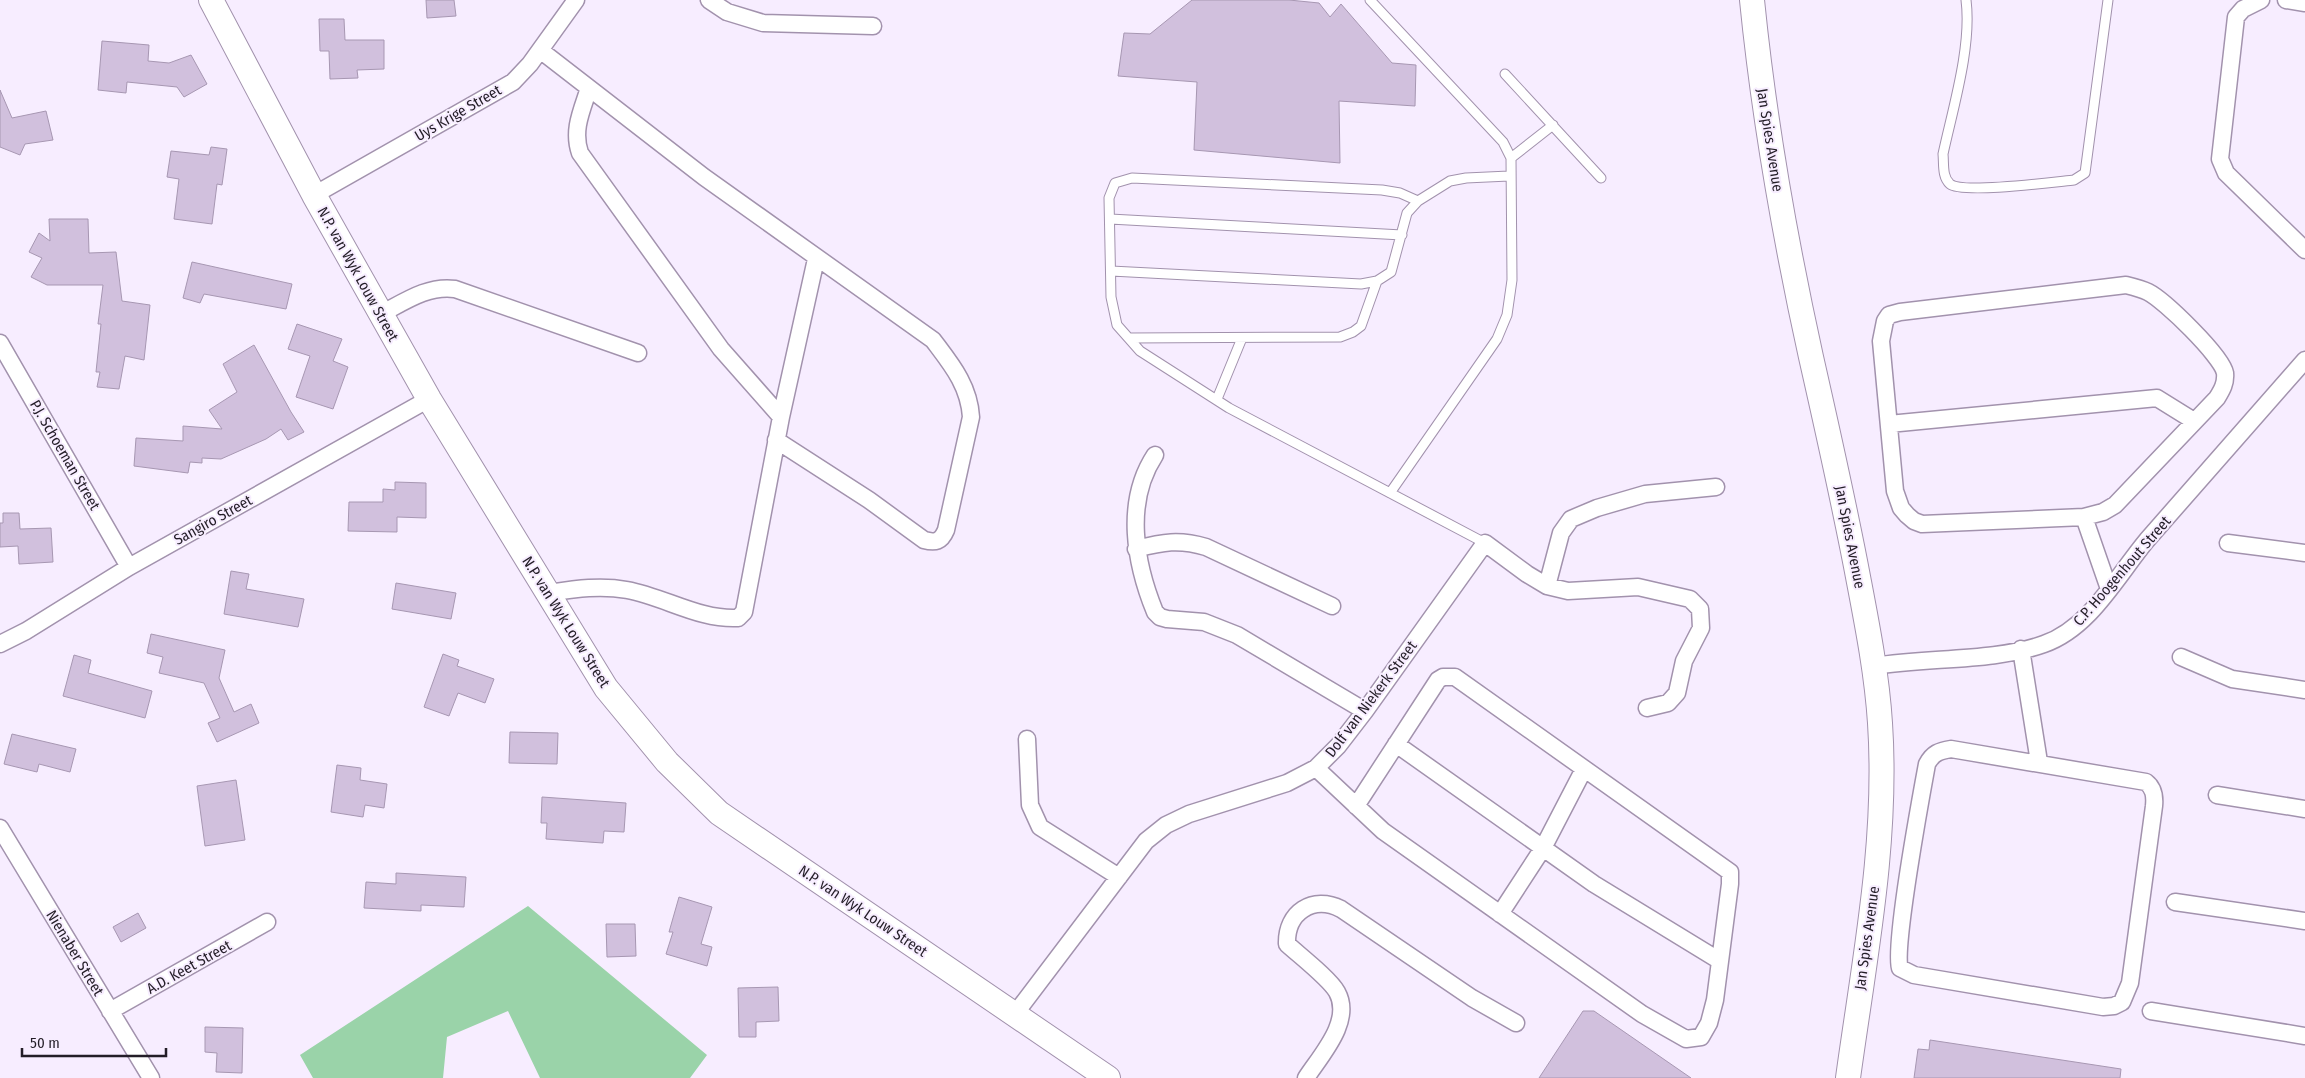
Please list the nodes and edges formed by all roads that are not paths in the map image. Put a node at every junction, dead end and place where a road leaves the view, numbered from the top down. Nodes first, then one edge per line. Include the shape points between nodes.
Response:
1 (211, 0) edge
2 (576, 0) edge
3 (709, 0) edge
4 (1370, 0) edge
5 (1752, 0) edge
6 (1966, 0) edge
7 (2108, 0) edge
8 (2261, 0) edge
9 (2286, 0) edge
10 (2305, 2) edge
11 (873, 26) dead end
12 (540, 50) junction
13 (1505, 74) dead end
14 (589, 88) junction
15 (1553, 126) junction
16 (1511, 158) junction
17 (1509, 176) junction
18 (1601, 178) dead end
19 (314, 195) junction
20 (1418, 200) junction
21 (1110, 219) junction
22 (1402, 235) junction
23 (2305, 250) edge
24 (816, 259) junction
25 (1111, 271) junction
26 (1377, 281) junction
27 (381, 314) junction
28 (1129, 338) junction
29 (1242, 338) junction
30 (0, 343) edge
31 (638, 354) dead end
32 (2305, 360) edge
33 (429, 399) junction
34 (1217, 400) junction
35 (781, 417) junction
36 (2194, 420) junction
37 (1889, 424) junction
38 (776, 440) junction
39 (1155, 455) dead end
40 (1716, 487) dead end
41 (1390, 493) junction
42 (2084, 517) junction
43 (2228, 542) dead end
44 (1485, 544) junction
45 (1136, 549) junction
46 (2305, 553) edge
47 (129, 568) junction
48 (1547, 586) junction
49 (2108, 589) junction
50 (548, 593) junction
51 (1332, 606) dead end
52 (0, 644) edge
53 (2021, 649) junction
54 (2181, 657) dead end
55 (1875, 666) junction
56 (2305, 690) edge
57 (1647, 708) dead end
58 (1365, 712) junction
59 (1027, 739) dead end
60 (1396, 744) junction
61 (2039, 762) junction
62 (1316, 768) junction
63 (1584, 769) junction
64 (2217, 796) dead end
65 (1356, 806) junction
66 (2305, 809) edge
67 (0, 828) edge
68 (1542, 848) junction
69 (1119, 877) junction
70 (2175, 902) dead end
71 (1500, 914) junction
72 (2305, 921) edge
73 (267, 922) dead end
74 (1720, 961) junction
75 (110, 1011) junction
76 (2151, 1011) dead end
77 (1015, 1014) junction
78 (1516, 1023) dead end
79 (2305, 1036) edge
80 (151, 1078) edge
81 (1108, 1078) edge
82 (1306, 1078) edge
83 (1848, 1078) edge

1 - 19 street, N.P. van Wyk Louw Street
2 - 12 street, Uys Krige Street
3 - 11 street via 727,12 763,23
4 - 16 lane via 1503,142
5 - 55 street, Jan Spies Avenue via 1759,72 1782,214 1845,506
6 - 7 lane via 1965,45 1943,154 1944,172 1949,183 1975,188 2074,180 2085,173
8 - 23 street via 2243,9 2236,17 2220,159 2226,173
9 - 10 street
12 - 14 street
12 - 19 street, Uys Krige Street via 512,82
13 - 15 lane
14 - 24 street
14 - 35 street via 576,126 580,153 721,349
15 - 16 lane
15 - 18 lane
16 - 17 lane
17 - 20 lane via 1450,181
17 - 41 lane via 1512,187 1512,280 1507,314 1497,339
19 - 27 street, N.P. van Wyk Louw Street
20 - 21 lane via 1400,192 1382,190 1132,178 1115,183 1109,198
20 - 22 lane via 1407,213
21 - 22 lane
21 - 25 lane
22 - 26 lane via 1391,272
24 - 35 street
24 - 38 street via 933,340 960,377 967,393 971,417 945,533 939,541 924,540
25 - 26 lane via 1361,284
25 - 28 lane via 1111,297 1117,325
26 - 29 lane via 1361,326 1353,332 1340,337
27 - 31 street via 414,296 443,287
27 - 33 street, N.P. van Wyk Louw Street
28 - 29 lane
28 - 34 lane via 1140,351
29 - 34 lane
30 - 47 street, P.J. Schoeman Street
32 - 49 street, C.P. Hoogenhout Street
33 - 47 street, Sangiro Street
33 - 50 street, N.P. van Wyk Louw Street
34 - 41 lane
35 - 38 street
36 - 37 street via 2157,398
36 - 37 street via 2224,388 2222,367 2206,345 2159,300 2148,292 2126,286 1889,316 1881,341
36 - 42 street via 2115,505
37 - 42 street via 1895,491 1901,508 1914,521 1922,524
38 - 50 street via 748,601 738,618 709,616 621,589 588,587
39 - 45 street via 1148,465 1136,506
40 - 48 street via 1645,494 1571,519 1561,533
41 - 44 lane
42 - 49 street
43 - 46 street
44 - 48 street
44 - 58 street, Dolf van Niekerk Street
45 - 51 street via 1187,541
45 - 58 street via 1150,599 1160,617 1204,622 1237,636
47 - 52 street, Sangiro Street
48 - 57 street via 1568,591 1638,587 1690,599 1700,609 1701,628 1684,661 1677,693 1668,703
49 - 53 street, C.P. Hoogenhout Street via 2067,634
50 - 77 street, N.P. van Wyk Louw Street via 606,688 667,762 719,813
53 - 55 street, C.P. Hoogenhout Street
53 - 61 street
54 - 56 street via 2232,679
55 - 83 street, Jan Spies Avenue via 1881,788 1878,854
58 - 62 street, Dolf van Niekerk Street
59 - 69 street via 1030,805 1040,827
60 - 63 street via 1438,680 1449,676 1455,677
60 - 65 street
60 - 68 street
61 - 61 street via 2146,782 2153,792 2154,806 2130,983 2122,1002 2114,1006 1914,975 1898,964 1905,896 1927,764 1932,755 1940,750 1963,749
62 - 65 street
62 - 69 street, Dolf van Niekerk Street via 1287,783 1189,814 1166,825 1146,841
63 - 68 street
63 - 74 street via 1730,872
64 - 66 street
65 - 71 street via 1383,831
67 - 75 street, Nienaber Street
68 - 71 street
68 - 74 street via 1594,884
69 - 77 street, Dolf van Niekerk Street
70 - 72 street
71 - 74 street via 1642,1014 1686,1040 1701,1037 1706,1031 1715,1000
73 - 75 street, A.D. Keet Street
75 - 80 street, Nienaber Street
76 - 79 street
77 - 81 street, N.P. van Wyk Louw Street
78 - 82 street via 1472,998 1341,908 1325,902 1316,903 1307,906 1290,925 1287,944 1336,990 1341,1012 1333,1038

